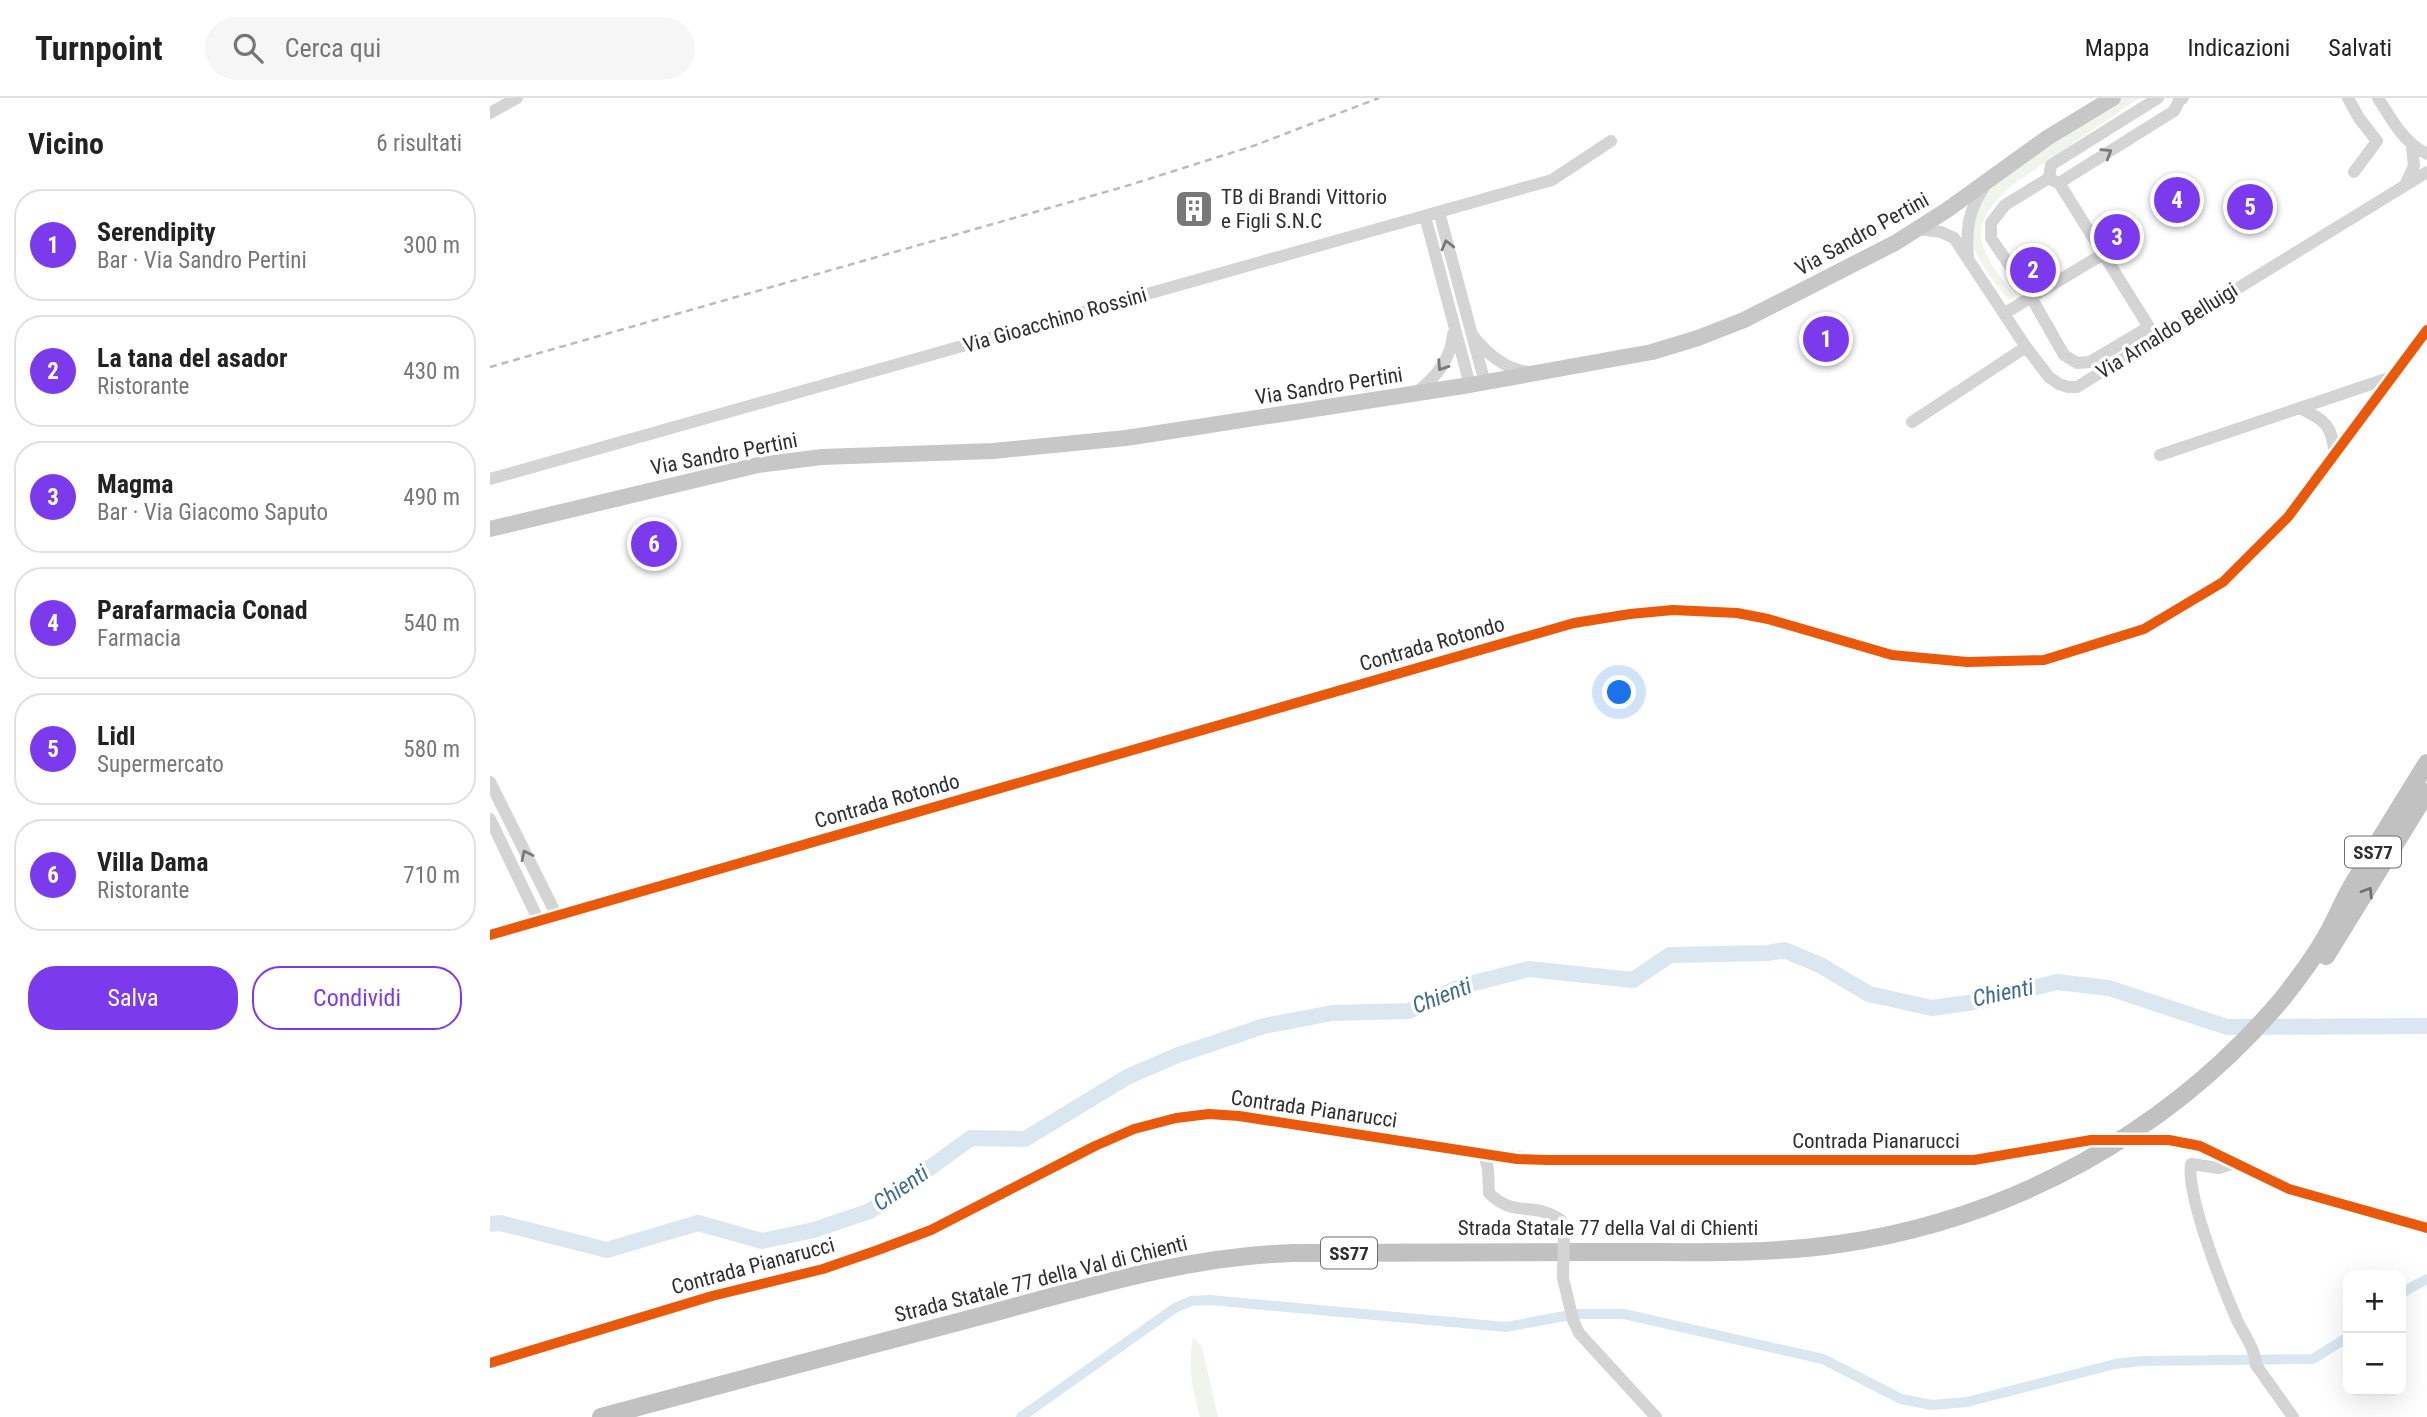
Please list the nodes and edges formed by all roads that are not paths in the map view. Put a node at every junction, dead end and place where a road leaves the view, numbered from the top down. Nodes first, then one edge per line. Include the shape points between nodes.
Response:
1 (517, 98) edge
2 (2113, 98) edge
3 (2158, 98) edge
4 (2348, 98) edge
5 (2378, 98) edge
6 (2177, 99) edge
7 (490, 113) edge
8 (1611, 141) dead end
9 (2412, 147) junction
10 (2427, 154) edge
11 (2354, 172) dead end
12 (2427, 172) edge
13 (1989, 180) junction
14 (2054, 181) junction
15 (2406, 183) junction
16 (1947, 210) junction
17 (1439, 212) junction
18 (1425, 216) junction
19 (1918, 229) junction
20 (1966, 230) junction
21 (1954, 238) junction
22 (2103, 254) junction
23 (1968, 258) junction
24 (1456, 278) junction
25 (1441, 282) junction
26 (2031, 297) junction
27 (2005, 313) junction
28 (1454, 330) junction
29 (1469, 330) junction
30 (2427, 330) edge
31 (2026, 347) junction
32 (1543, 373) junction
33 (2393, 377) junction
34 (1477, 384) junction
35 (1415, 394) junction
36 (2300, 408) junction
37 (1912, 422) dead end
38 (2160, 455) dead end
39 (2335, 455) junction
40 (490, 479) edge
41 (490, 529) edge
42 (2427, 763) edge
43 (490, 782) edge
44 (2427, 792) edge
45 (490, 819) edge
46 (557, 916) junction
47 (539, 921) junction
48 (490, 935) edge
49 (2326, 946) junction
50 (2256, 1036) junction
51 (2091, 1140) tunnel mouth
52 (2169, 1140) tunnel mouth
53 (1484, 1154) junction
54 (2235, 1163) junction
55 (2427, 1228) edge
56 (490, 1363) edge
57 (601, 1417) edge
58 (644, 1417) edge
59 (1657, 1417) edge
60 (2293, 1417) edge

1 - 7 street
2 - 13 main road, Via Sandro Pertini
3 - 14 street via 2051,165
4 - 11 street via 2377,141
5 - 9 street
14 -> 6 street via 2174,111
8 - 17 street, Via Gioacchino Rossini via 1552,180
9 - 10 street
9 - 15 street via 2414,166
12 - 15 street, Via Arnaldo Belluigi
13 - 16 main road, Via Sandro Pertini
13 - 20 street, Via Arnaldo Belluigi via 1973,203
14 - 22 street
14 - 26 street via 2005,205 1991,223 1991,238
15 - 31 street, Via Arnaldo Belluigi via 2077,387 2049,377
16 - 19 main road, Via Sandro Pertini
16 - 20 street via 1958,216
16 - 21 street, Via Arnaldo Belluigi
17 - 18 street, Via Gioacchino Rossini
24 -> 17 street
18 - 25 street
18 - 40 street, Via Gioacchino Rossini
19 - 21 street
19 - 32 main road, Via Sandro Pertini via 1744,320 1698,338 1652,352
20 - 23 street, Via Arnaldo Belluigi
21 - 23 street, Via Arnaldo Belluigi
22 - 26 street
22 - 26 street via 2149,327 2090,362 2077,363 2064,355
23 - 27 street, Via Arnaldo Belluigi
24 - 25 street
24 - 29 street
25 - 28 street
26 - 27 street
27 - 31 street, Via Arnaldo Belluigi
28 - 34 street
28 -> 35 street via 1448,358 1434,379
29 - 32 street via 1500,362 1523,372
29 - 34 street
30 - 33 street, Contrada Rotondo
31 - 37 street
32 - 34 main road, Via Sandro Pertini
33 - 36 street
33 - 39 street, Contrada Rotondo
34 - 35 main road, Via Sandro Pertini
35 - 41 main road, Via Sandro Pertini via 1054,446 758,465
36 - 38 street
36 - 39 street via 2320,419 2332,433
39 - 46 street, Contrada Rotondo via 2288,517 2223,582 2144,629 2044,660 1967,662 1892,654 1768,619 1710,611 1673,610 1585,621
42 - 49 highway, Strada Statale 77 della Val di Chienti / SS77 via 2348,892
46 -> 43 street
49 -> 44 highway, Strada Statale 77 della Val di Chienti / SS77
45 - 47 street
46 - 47 street, Contrada Rotondo
47 - 48 street, Contrada Rotondo
49 - 50 highway, Strada Statale 77 della Val di Chienti / SS77 via 2294,1001
50 - 57 highway, Strada Statale 77 della Val di Chienti / SS77 via 2154,1118 2077,1167 1964,1215 1883,1237 1754,1250 1294,1253 1228,1258 1142,1273
50 - 58 highway, Strada Statale 77 della Val di Chienti / SS77 via 2193,1103 2122,1153 2034,1200 1927,1238 1792,1259 1239,1267 1146,1283
51 - 53 street, Contrada Pianarucci via 1974,1160 1559,1161
52 - 54 street via 2200,1146
53 - 56 street, Contrada Pianarucci via 1239,1116 1176,1118 1133,1129 931,1230 878,1250
53 - 59 street, bridge via 1489,1193 1497,1201 1510,1209 1548,1211 1560,1220 1563,1278 1579,1333
54 - 55 street via 2289,1189
54 - 60 street via 2219,1168 2191,1164 2191,1188 2237,1321 2255,1360

